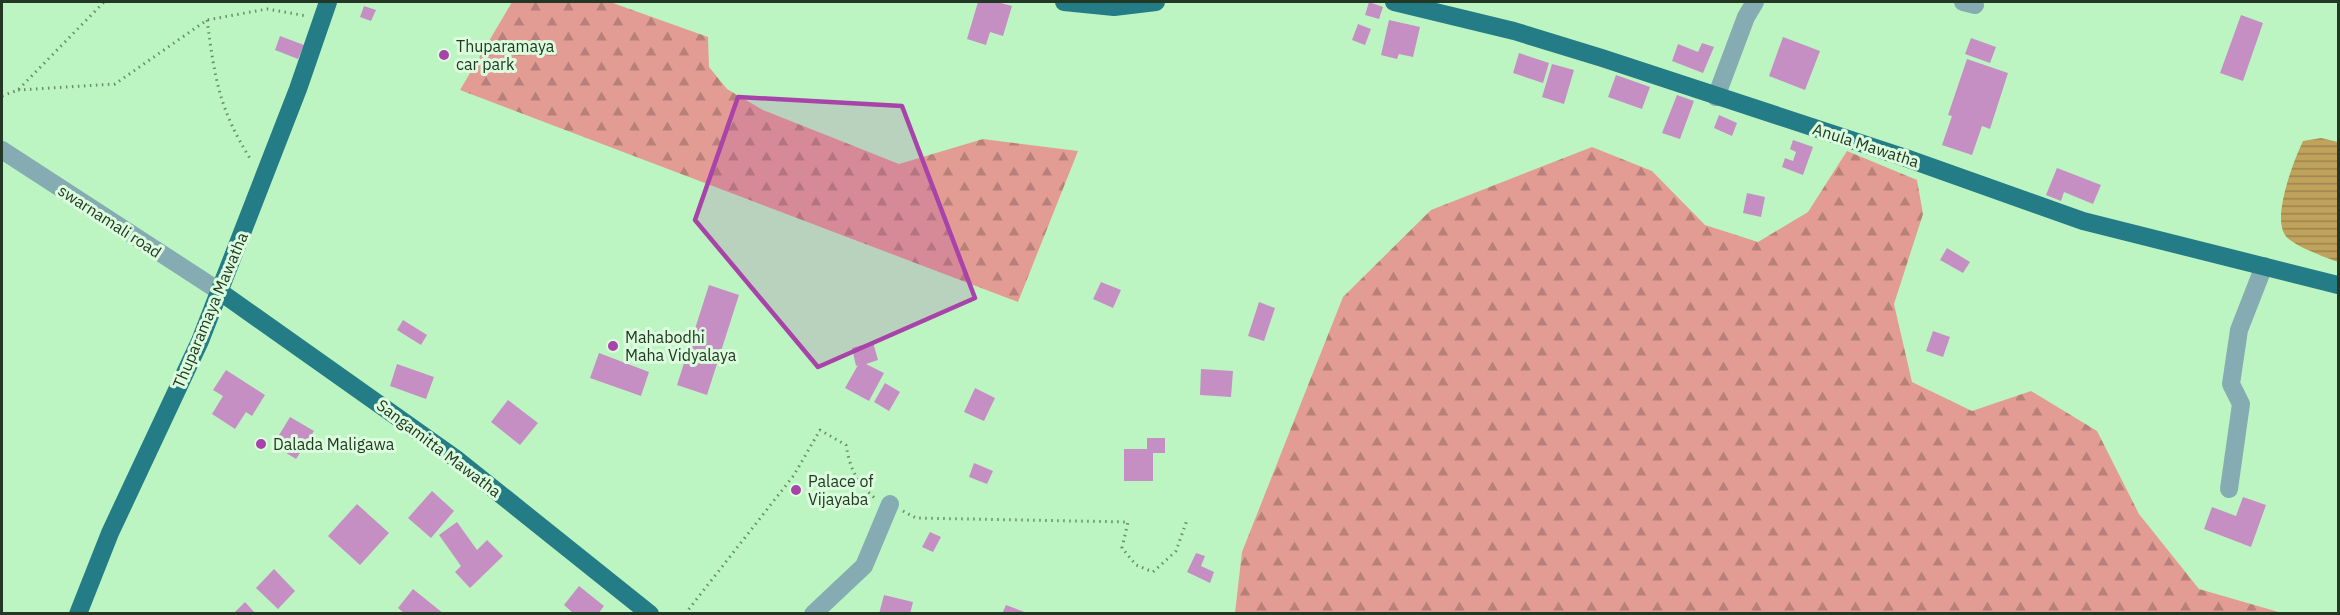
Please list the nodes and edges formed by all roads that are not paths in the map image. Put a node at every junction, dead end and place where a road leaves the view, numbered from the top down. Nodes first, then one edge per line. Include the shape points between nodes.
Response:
1 (328, 2) edge
2 (1064, 2) edge
3 (1156, 2) edge
4 (1394, 2) edge
5 (1755, 2) edge
6 (1716, 97) junction
7 (2, 150) edge
8 (2264, 266) junction
9 (2338, 285) edge
10 (219, 291) junction
11 (2229, 489) dead end
12 (890, 504) road end
13 (78, 614) edge
14 (650, 614) edge
15 (813, 614) edge

1 - 10 main road, Thuparamaya Mawatha
2 - 3 main road via 1114,7
4 - 6 main road, Anula Mawatha via 1535,37
5 - 6 street
6 - 8 main road, Anula Mawatha via 1903,157 2083,221
7 - 10 street, swarnamali road
8 - 9 main road, Anula Mawatha
8 - 11 street via 2239,330 2231,384 2241,404
10 - 13 main road, Thuparamaya Mawatha via 200,341 110,533
10 - 14 main road, Sangamitta Mawatha via 455,458
12 - 15 street via 864,566

